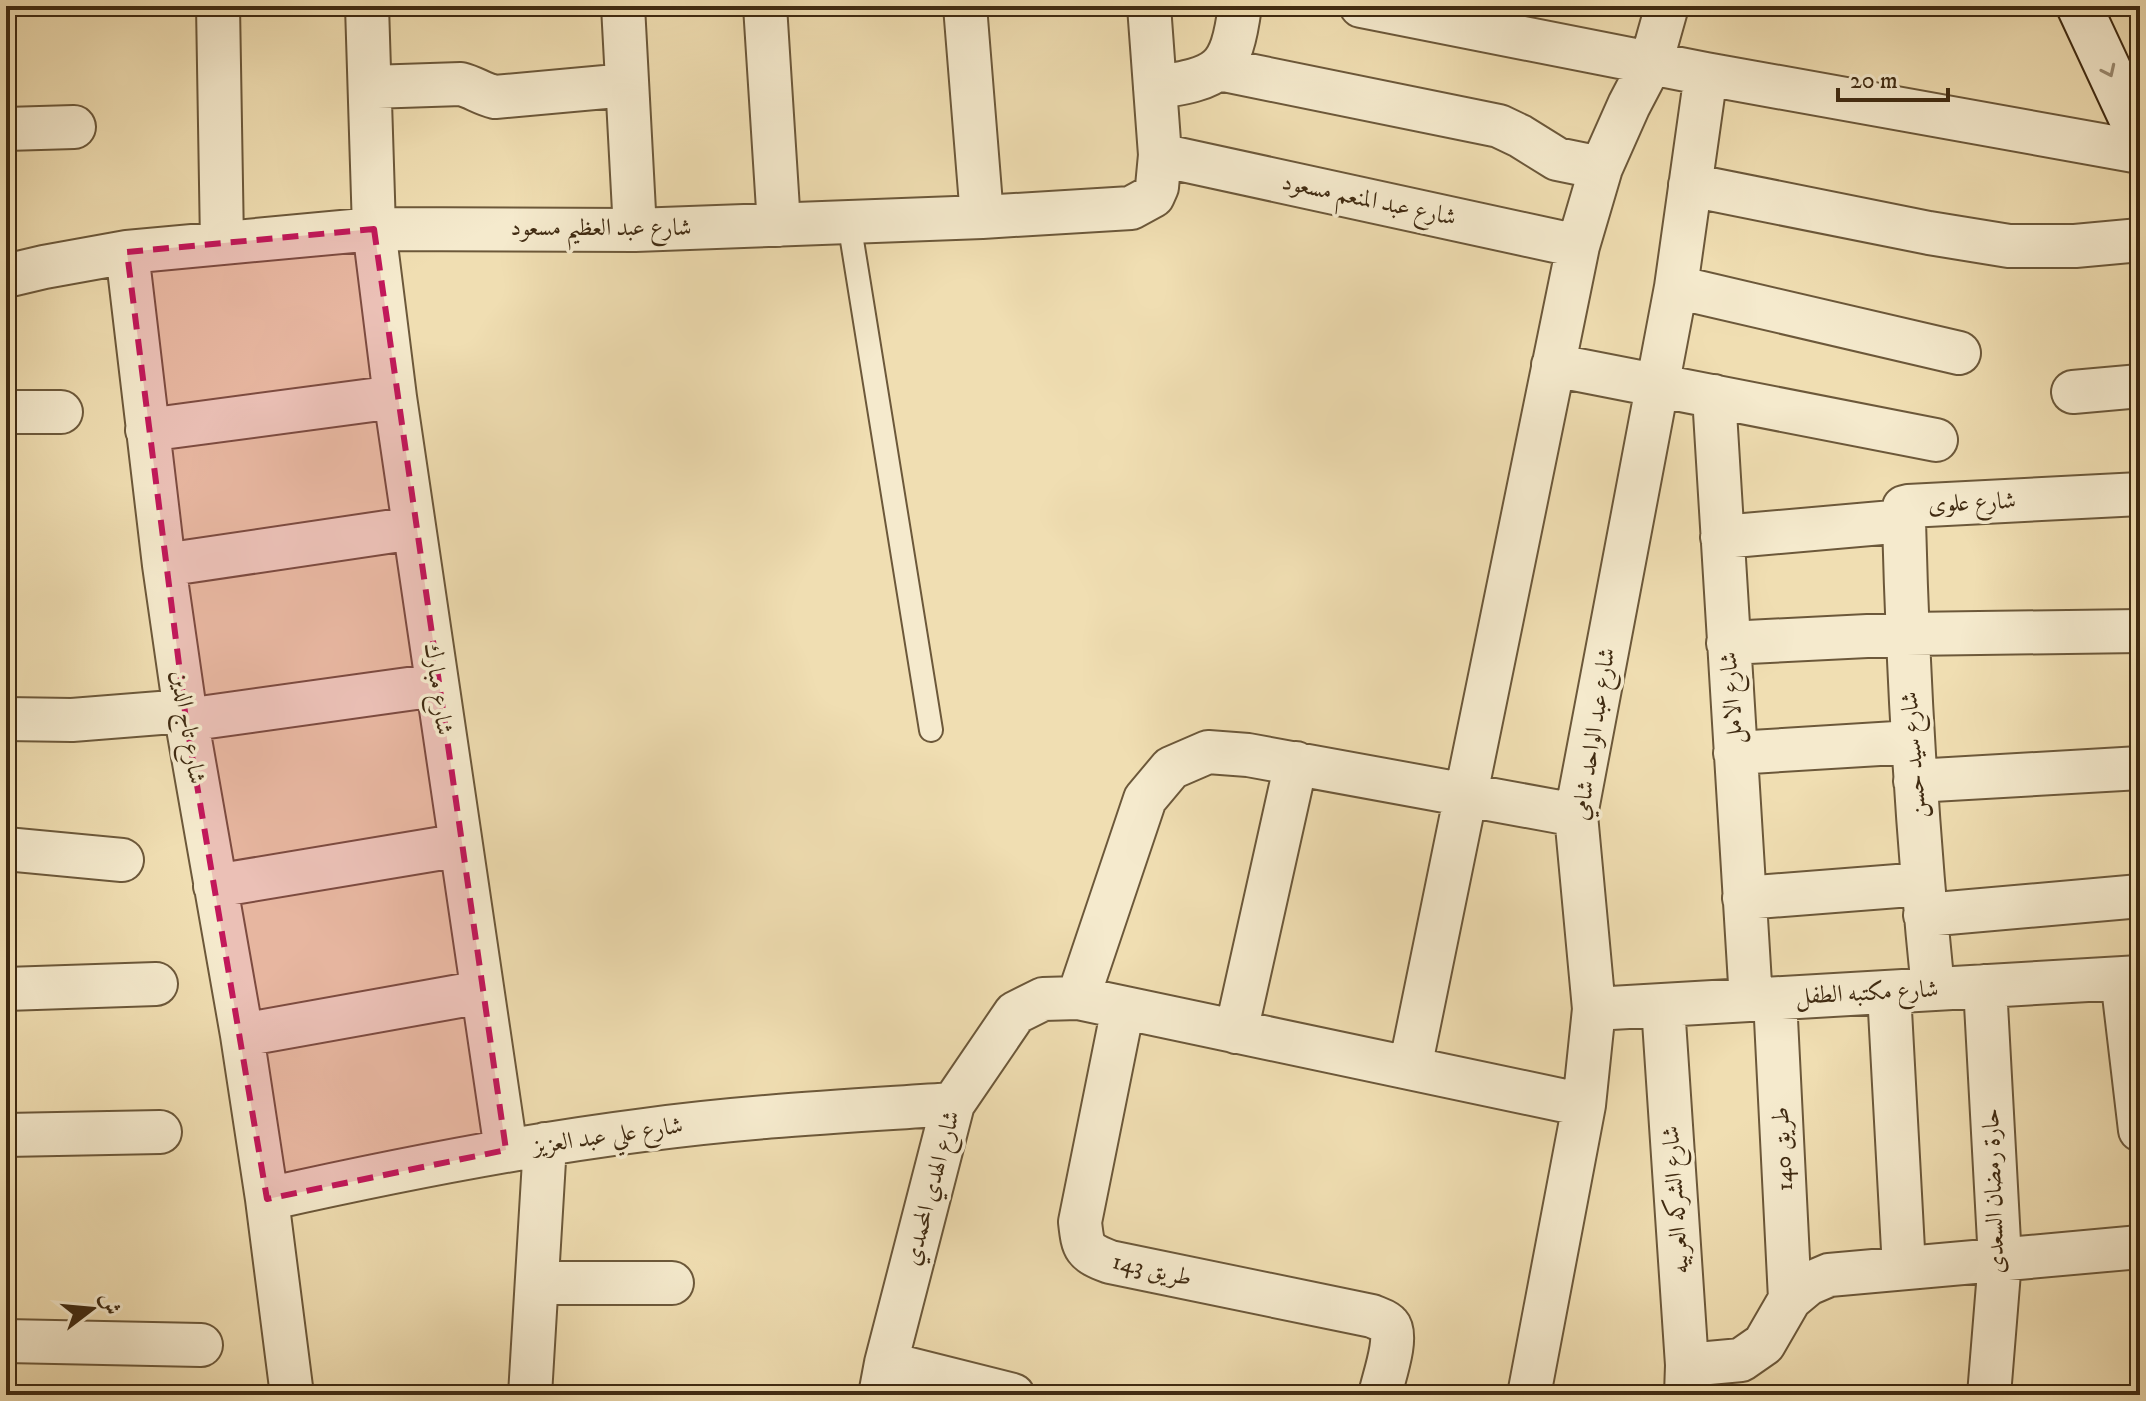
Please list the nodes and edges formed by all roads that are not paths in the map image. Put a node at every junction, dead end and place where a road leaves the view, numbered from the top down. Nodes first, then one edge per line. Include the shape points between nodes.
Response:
1 (218, 6) edge
2 (367, 6) edge
3 (623, 6) edge
4 (765, 6) edge
5 (965, 6) edge
6 (1149, 6) edge
7 (1240, 6) edge
8 (1361, 6) edge
9 (1667, 6) edge
10 (2079, 6) edge
11 (1651, 63) junction
12 (1219, 69) junction
13 (1706, 74) junction
14 (627, 85) junction
15 (370, 87) junction
16 (1155, 88) junction
17 (74, 127) dead end
18 (6, 129) edge
19 (2140, 137) edge
20 (2140, 152) edge
21 (1160, 155) junction
22 (1601, 168) junction
23 (1690, 185) junction
24 (982, 217) junction
25 (849, 222) junction
26 (779, 225) junction
27 (374, 229) junction
28 (635, 230) junction
29 (2140, 240) edge
30 (222, 243) junction
31 (1578, 246) junction
32 (127, 252) junction
33 (6, 276) edge
34 (1676, 287) junction
35 (1959, 353) dead end
36 (1553, 365) junction
37 (1658, 385) junction
38 (2140, 386) edge
39 (2073, 392) dead end
40 (1714, 396) junction
41 (395, 397) junction
42 (6, 412) edge
43 (61, 412) dead end
44 (147, 430) junction
45 (1936, 440) dead end
46 (2140, 494) edge
47 (1904, 521) junction
48 (414, 528) junction
49 (1722, 537) junction
50 (164, 565) junction
51 (2140, 631) edge
52 (1907, 634) junction
53 (1728, 643) junction
54 (437, 685) junction
55 (186, 715) junction
56 (6, 719) edge
57 (931, 730) dead end
58 (1735, 753) junction
59 (1913, 762) junction
60 (1296, 763) junction
61 (2140, 768) edge
62 (1466, 795) junction
63 (1576, 815) junction
64 (461, 845) junction
65 (6, 849) edge
66 (122, 860) dead end
67 (215, 886) junction
68 (2140, 896) edge
69 (1744, 898) junction
70 (1924, 899) junction
71 (2131, 978) edge
72 (156, 984) dead end
73 (1985, 986) junction
74 (6, 989) edge
75 (1933, 989) junction
76 (482, 992) junction
77 (1889, 992) junction
78 (1078, 998) junction
79 (1763, 1000) junction
80 (1663, 1006) junction
81 (1123, 1008) junction
82 (1594, 1009) junction
83 (1236, 1032) junction
84 (242, 1035) junction
85 (1410, 1068) junction
86 (953, 1104) junction
87 (1584, 1105) junction
88 (2140, 1130) edge
89 (160, 1132) dead end
90 (6, 1135) edge
91 (525, 1147) junction
92 (267, 1199) junction
93 (2140, 1247) edge
94 (2000, 1260) junction
95 (1904, 1268) junction
96 (537, 1283) junction
97 (672, 1283) dead end
98 (1790, 1299) junction
99 (6, 1341) edge
100 (201, 1345) dead end
101 (883, 1379) edge
102 (1686, 1380) edge
103 (292, 1395) edge
104 (530, 1395) edge
105 (1013, 1395) edge
106 (1380, 1395) edge
107 (1529, 1395) edge
108 (1989, 1395) edge

1 - 30 street
2 - 15 street, شارع مبارك
3 - 14 street
4 - 26 street
5 - 24 street
6 - 16 street
7 - 12 street via 1236,37
8 - 11 street
9 - 11 street
10 -> 19 main road
11 - 13 street
11 - 22 street
12 - 16 street
12 - 22 street via 1499,126 1557,159
13 - 20 street
13 - 23 street, شارع عبد الواحد شامي
14 - 15 street via 495,97 461,84
14 - 28 street
15 - 27 street, شارع مبارك
16 - 21 street
17 - 18 street
21 - 24 street, شارع عبد العظيم مسعود via 1153,196 1131,208
21 - 31 street, شارع عبد المنعم مسعود
22 - 31 street
23 - 29 street via 2009,246
23 - 34 street, شارع عبد الواحد شامي
24 - 25 street, شارع عبد العظيم مسعود
25 - 26 street, شارع عبد العظيم مسعود
25 - 57 lane
26 - 28 street, شارع عبد العظيم مسعود
27 - 28 street, شارع عبد العظيم مسعود
27 - 30 street, شارع عبد العظيم مسعود
27 - 41 street, شارع مبارك
30 - 32 street, شارع عبد العظيم مسعود
31 - 36 street
32 - 33 street, شارع عبد العظيم مسعود
32 - 44 street, شارع تاج الدين
34 - 35 street
34 - 37 street, شارع عبد الواحد شامي
36 - 37 street
36 - 62 street
37 - 40 street
37 - 63 street, شارع عبد الواحد شامي
38 - 39 street
40 - 45 street
40 - 49 street, شارع الامل
41 - 44 street
41 - 48 street, شارع مبارك
42 - 43 street
44 - 50 street, شارع تاج الدين
46 - 47 street, شارع علوى via 1908,506
47 - 49 street, شارع علوى
47 - 52 street, شارع سيد حسن
48 - 50 street
48 - 54 street, شارع مبارك
49 - 53 street, شارع الامل
50 - 55 street, شارع تاج الدين
51 - 52 street
52 - 53 street
52 - 59 street, شارع سيد حسن
53 - 58 street, شارع الامل
54 - 55 street
54 - 64 street, شارع مبارك
55 - 56 street
55 - 67 street, شارع تاج الدين
58 - 59 street
58 - 69 street, شارع الامل
59 - 61 street
59 - 70 street, شارع سيد حسن
60 - 62 street
60 - 78 street via 1208,752 1171,768 1145,799
60 - 83 street
62 - 63 street
62 - 85 street
63 - 82 street, شارع عبد الواحد شامي
64 - 67 street
64 - 76 street, شارع مبارك
65 - 66 street
67 - 84 street, شارع تاج الدين
68 - 70 street
69 - 70 street
69 - 79 street, شارع الامل
70 - 75 street, شارع سيد حسن
71 - 73 street, شارع مكتبه الطفل
71 - 88 street
72 - 74 street
73 - 75 street, شارع مكتبه الطفل
73 - 94 street, حارة رمضان السعدى
75 - 77 street, شارع مكتبه الطفل
76 - 84 street
76 - 91 street, شارع مبارك
77 - 79 street, شارع مكتبه الطفل
77 - 95 street
78 - 81 street, شارع الهدي المحمدي
78 - 86 street, شارع الهدي المحمدي via 1043,999 1015,1013
79 - 80 street, شارع مكتبه الطفل
79 - 98 street, طريق 140
80 - 82 street, شارع مكتبه الطفل
80 - 102 street, شارع الشركه العربيه
81 - 83 street, شارع الهدي المحمدي
81 - 106 street, طريق 143 via 1080,1222 1082,1241 1091,1255 1388,1322 1392,1344
82 - 87 street, شارع عبد الواحد شامي
83 - 85 street, شارع الهدي المحمدي
84 - 92 street, شارع تاج الدين
85 - 87 street, شارع الهدي المحمدي
86 - 91 street, شارع علي عبد العزيز via 733,1120
86 - 101 street, شارع الهدي المحمدي
87 - 107 street, شارع عبد الواحد شامي
89 - 90 street
91 - 92 street, شارع علي عبد العزيز
91 - 96 street, شارع مبارك
92 - 103 street, شارع تاج الدين
93 - 94 street
94 - 95 street
94 - 108 street, حارة رمضان السعدى
95 - 98 street via 1829,1275
96 - 97 street
96 - 104 street, شارع مبارك
98 - 102 street via 1764,1344 1741,1360
99 - 100 street
101 - 105 street

